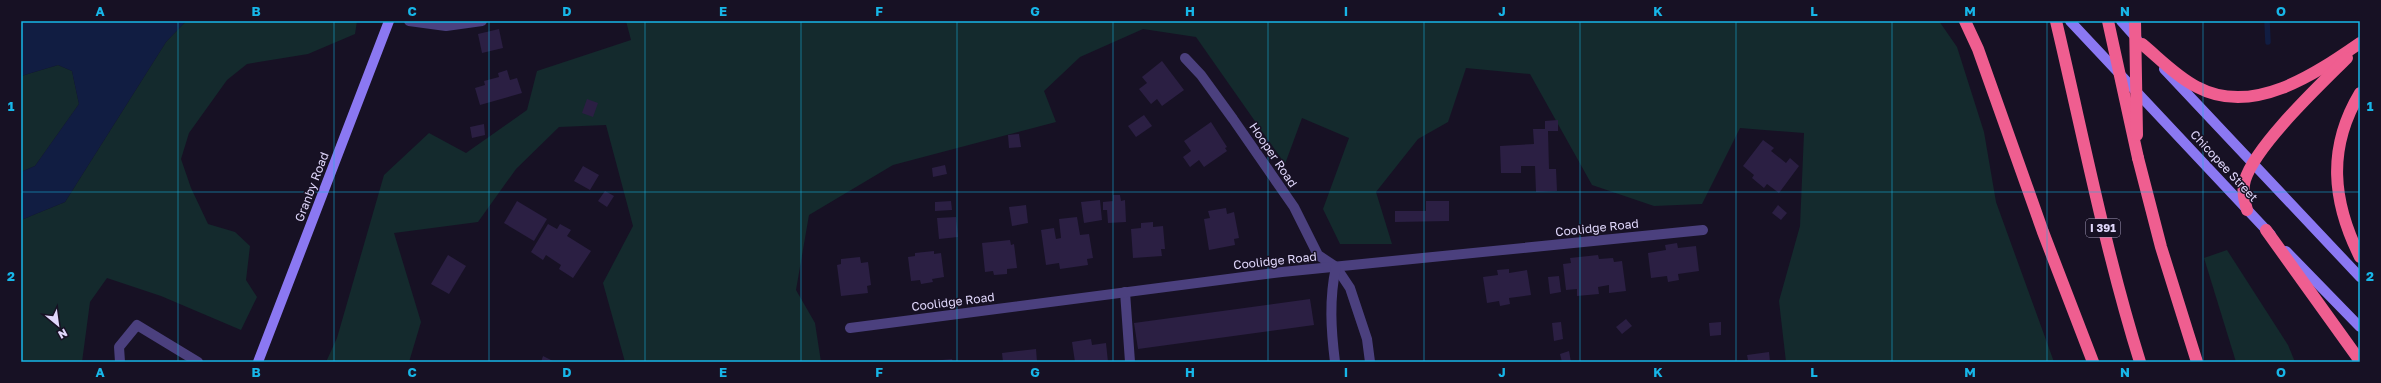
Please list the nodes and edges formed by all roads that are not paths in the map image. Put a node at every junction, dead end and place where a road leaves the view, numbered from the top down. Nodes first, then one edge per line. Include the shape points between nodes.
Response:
1 (390, 21) edge
2 (409, 21) edge
3 (482, 21) edge
4 (1965, 21) edge
5 (2056, 21) edge
6 (2061, 21) edge
7 (2070, 21) edge
8 (2108, 21) edge
9 (2121, 21) edge
10 (2135, 21) edge
11 (2142, 44) junction
12 (2360, 44) edge
13 (1184, 58) dead end
14 (2073, 93) junction
15 (2360, 93) edge
16 (2138, 158) junction
17 (2253, 164) junction
18 (2247, 210) junction
19 (1703, 230) dead end
20 (2266, 230) junction
21 (2360, 256) edge
22 (1336, 267) junction
23 (2360, 277) edge
24 (1125, 292) junction
25 (2184, 324) junction
26 (850, 328) dead end
27 (2360, 328) edge
28 (2360, 361) edge
29 (120, 362) edge
30 (198, 362) edge
31 (258, 362) edge
32 (1130, 362) edge
33 (1335, 362) edge
34 (1370, 362) edge
35 (2093, 362) edge
36 (2140, 362) edge
37 (2197, 362) edge
38 (2202, 362) edge

1 - 31 main road, Granby Road
2 - 3 street via 446,26
4 - 35 highway via 1978,49 2043,232
5 - 14 highway
6 - 14 highway, I 391
7 - 18 main road, Chicopee Street
8 - 16 highway, bridge
9 - 11 main road, Chicopee Street
10 - 16 highway, bridge
11 - 12 highway via 2196,87 2219,95 2257,97 2319,69
11 - 17 main road, Chicopee Street
12 - 17 highway via 2280,130
13 - 22 street, Hooper Road via 1201,74 1289,201 1318,255
14 - 36 highway, I 391 via 2097,208
15 - 21 highway via 2341,138 2337,172 2340,205 2350,236
16 - 25 highway
17 - 18 highway via 2243,189
17 - 23 main road, Chicopee Street
18 - 20 main road, Chicopee Street
19 - 22 street, Coolidge Road
20 - 27 main road, Chicopee Street
20 - 28 highway
22 - 24 street, Coolidge Road
22 - 33 street via 1331,291
22 - 34 street via 1350,288 1367,338
24 - 26 street, Coolidge Road
24 - 32 street
25 - 37 highway
25 - 38 highway
29 - 30 street via 118,347 137,325

